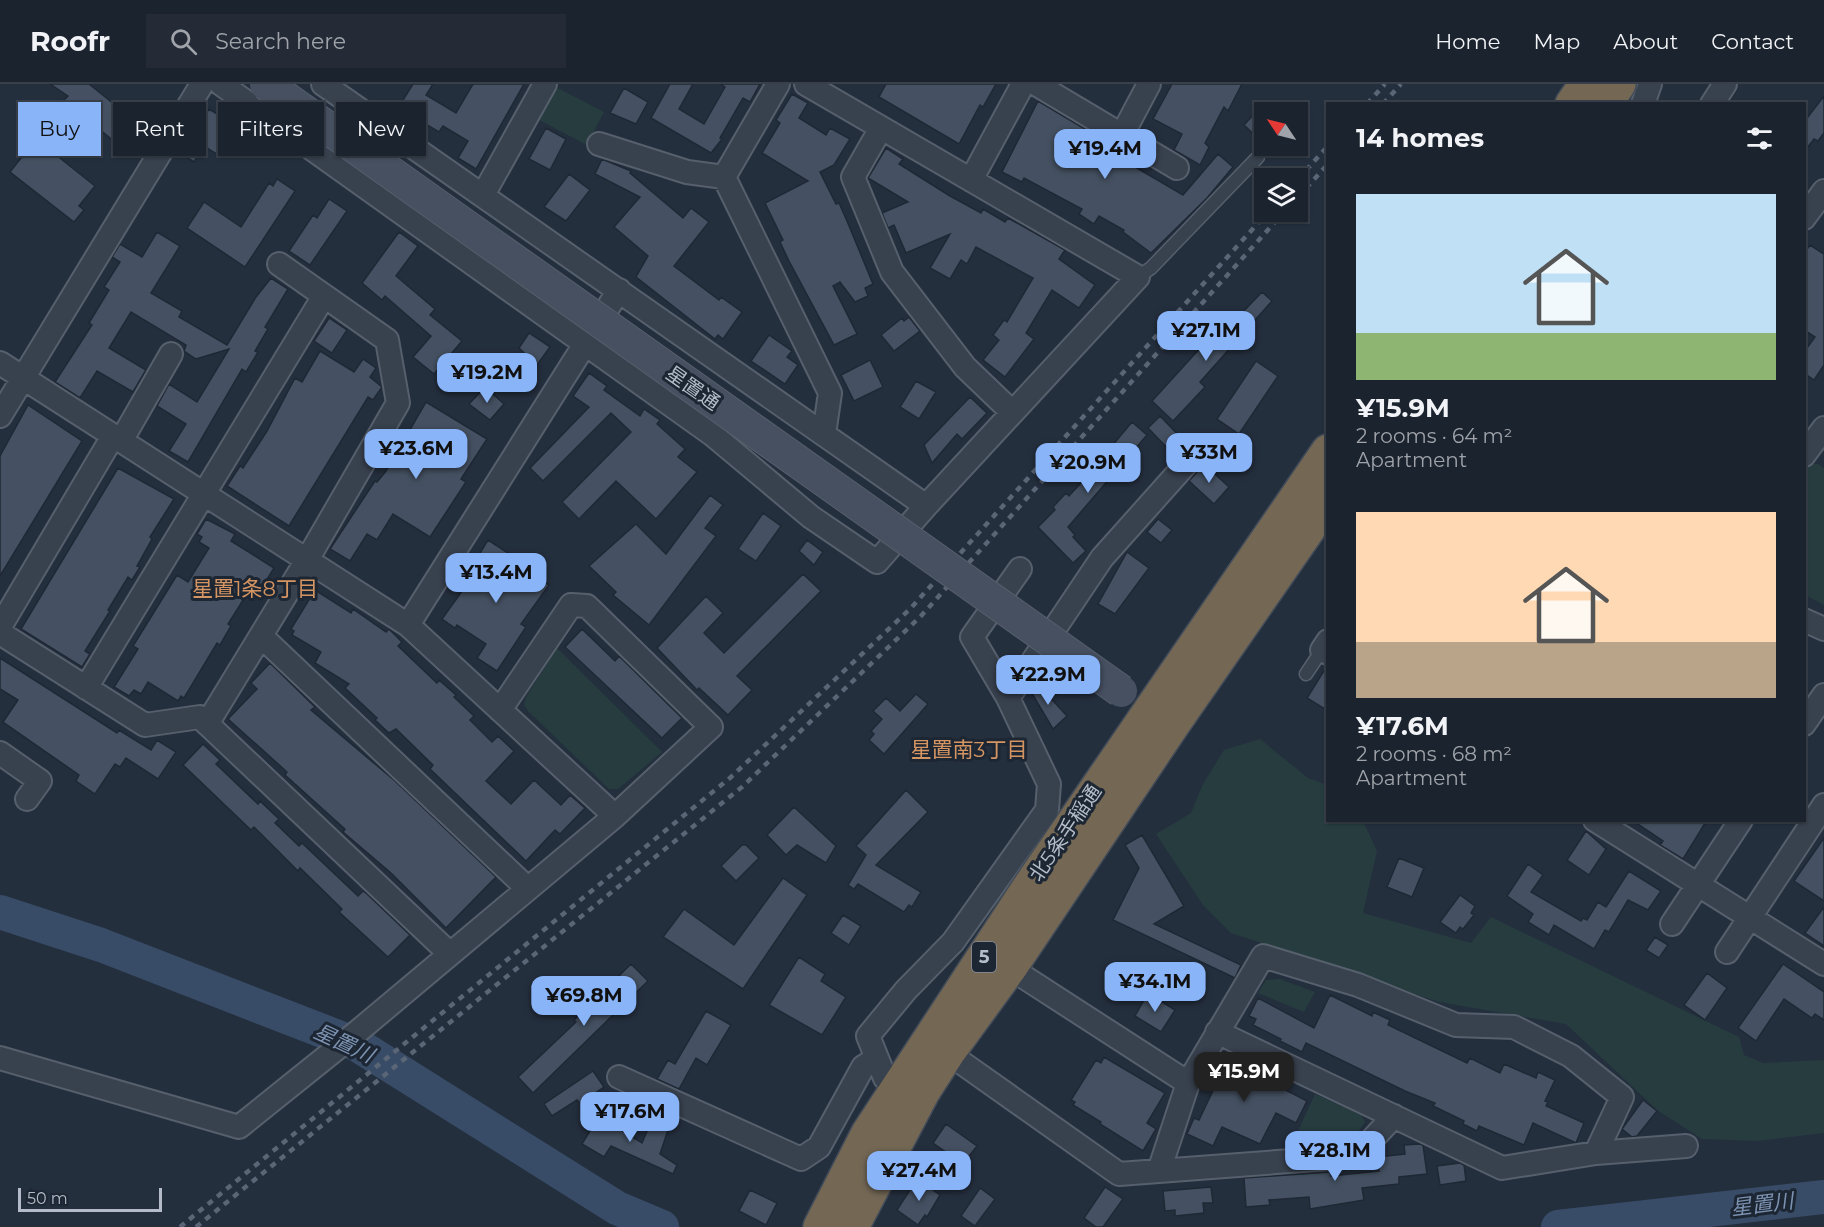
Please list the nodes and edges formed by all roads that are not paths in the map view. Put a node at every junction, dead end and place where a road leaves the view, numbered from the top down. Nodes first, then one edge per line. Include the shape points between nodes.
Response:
1 (202, 84) edge
2 (221, 84) edge
3 (266, 84) edge
4 (323, 84) edge
5 (545, 84) edge
6 (778, 84) edge
7 (806, 84) edge
8 (1023, 84) edge
9 (1036, 84) edge
10 (1149, 84) edge
11 (1586, 84) edge
12 (1619, 84) edge
13 (1650, 84) edge
14 (1725, 84) edge
15 (1573, 102) edge
16 (1606, 102) edge
17 (1644, 102) edge
18 (1713, 102) edge
19 (881, 128) junction
20 (1122, 135) junction
21 (599, 144) dead end
22 (1258, 157) dead end
23 (1177, 168) dead end
24 (724, 177) junction
25 (971, 180) junction
26 (1824, 190) edge
27 (483, 195) junction
28 (1806, 215) edge
29 (279, 264) dead end
30 (1138, 277) junction
31 (619, 290) junction
32 (324, 296) junction
33 (586, 344) junction
34 (171, 354) dead end
35 (0, 363) edge
36 (23, 378) junction
37 (1012, 412) junction
38 (0, 416) edge
39 (1824, 428) edge
40 (824, 434) junction
41 (117, 438) junction
42 (1202, 446) dead end
43 (1810, 453) edge
44 (1326, 454) edge
45 (204, 494) junction
46 (1326, 504) edge
47 (926, 506) junction
48 (307, 560) junction
49 (1020, 570) dead end
50 (1806, 621) edge
51 (408, 625) junction
52 (0, 627) edge
53 (1824, 629) edge
54 (0, 633) edge
55 (261, 636) junction
56 (1326, 648) edge
57 (1306, 674) dead end
58 (86, 688) junction
59 (1121, 691) dead end
60 (1824, 695) edge
61 (1008, 698) junction
62 (500, 710) junction
63 (1806, 721) edge
64 (207, 724) junction
65 (0, 753) edge
66 (27, 799) dead end
67 (1824, 805) edge
68 (615, 816) junction
69 (1740, 822) edge
70 (1604, 823) edge
71 (1698, 885) junction
72 (527, 888) junction
73 (1750, 917) junction
74 (1672, 924) dead end
75 (1727, 952) dead end
76 (449, 953) junction
77 (1824, 964) edge
78 (1010, 968) junction
79 (1217, 1032) junction
80 (948, 1053) junction
81 (0, 1058) edge
82 (877, 1058) junction
83 (619, 1077) dead end
84 (1188, 1083) junction
85 (911, 1089) junction
86 (1394, 1116) junction
87 (1686, 1146) dead end
88 (1596, 1153) junction
89 (1160, 1171) junction
90 (838, 1222) edge

1 - 36 street
2 - 33 street
3 - 59 street, 星置通, bridge
4 - 27 street
5 - 27 street
6 - 24 street
7 - 19 street
8 - 25 street
9 - 20 street
10 - 20 street
11 - 15 highway
12 - 16 highway
13 - 17 street
14 - 18 street
19 - 25 street
19 - 37 street via 853,177 892,272 965,367
20 - 23 street
21 - 24 street via 687,172
22 - 30 lane
24 - 40 street via 830,393
25 - 30 street
26 - 28 street
27 - 31 street
29 - 32 street
30 - 37 street
31 - 33 street
31 - 40 street
32 - 45 street
32 - 48 street via 387,340 398,403
33 - 47 street via 713,435 811,518 877,562
33 - 51 street
34 - 41 street
35 - 36 street
36 - 38 street
36 - 41 street
37 - 47 street
39 - 43 street
40 - 47 street
41 - 45 street
41 - 52 street
42 - 61 street via 1102,558
44 - 85 highway, 北5条手稲通 / 5 via 1071,824
45 - 48 street
45 - 58 street
46 - 78 highway, 北5条手稲通 / 5
48 - 51 street
48 - 55 street
49 - 61 street via 972,637
50 - 53 street
51 - 62 street
54 - 58 street
55 - 64 street
55 - 72 street
56 - 57 lane
58 - 64 street via 145,725 200,717
60 - 63 street
61 - 82 street via 1048,784 1047,810 953,942 868,1036
62 - 68 street
62 - 68 street via 571,605 587,606 711,727
64 - 76 street
65 - 66 street via 40,781
67 - 73 street
68 - 72 street
69 - 71 street
70 - 71 street
71 - 73 street
71 - 74 street
72 - 76 street
73 - 75 street
73 - 77 street
76 - 81 street via 238,1126
78 - 80 highway, 北5条手稲通 / 5
78 - 84 street
79 - 84 street
79 - 86 street
79 - 88 street via 1263,956 1358,985 1456,1024 1515,1027 1571,1056 1622,1097
80 - 85 highway, 北5条手稲通 / 5
80 - 89 street via 1119,1174
82 - 83 street via 863,1067 819,1147 801,1159
82 - 85 street via 885,1078
84 - 89 street
85 - 90 highway, 北5条手稲通 / 5 via 868,1133
86 - 88 street via 1502,1168
86 - 89 street via 1357,1156
87 - 88 street

